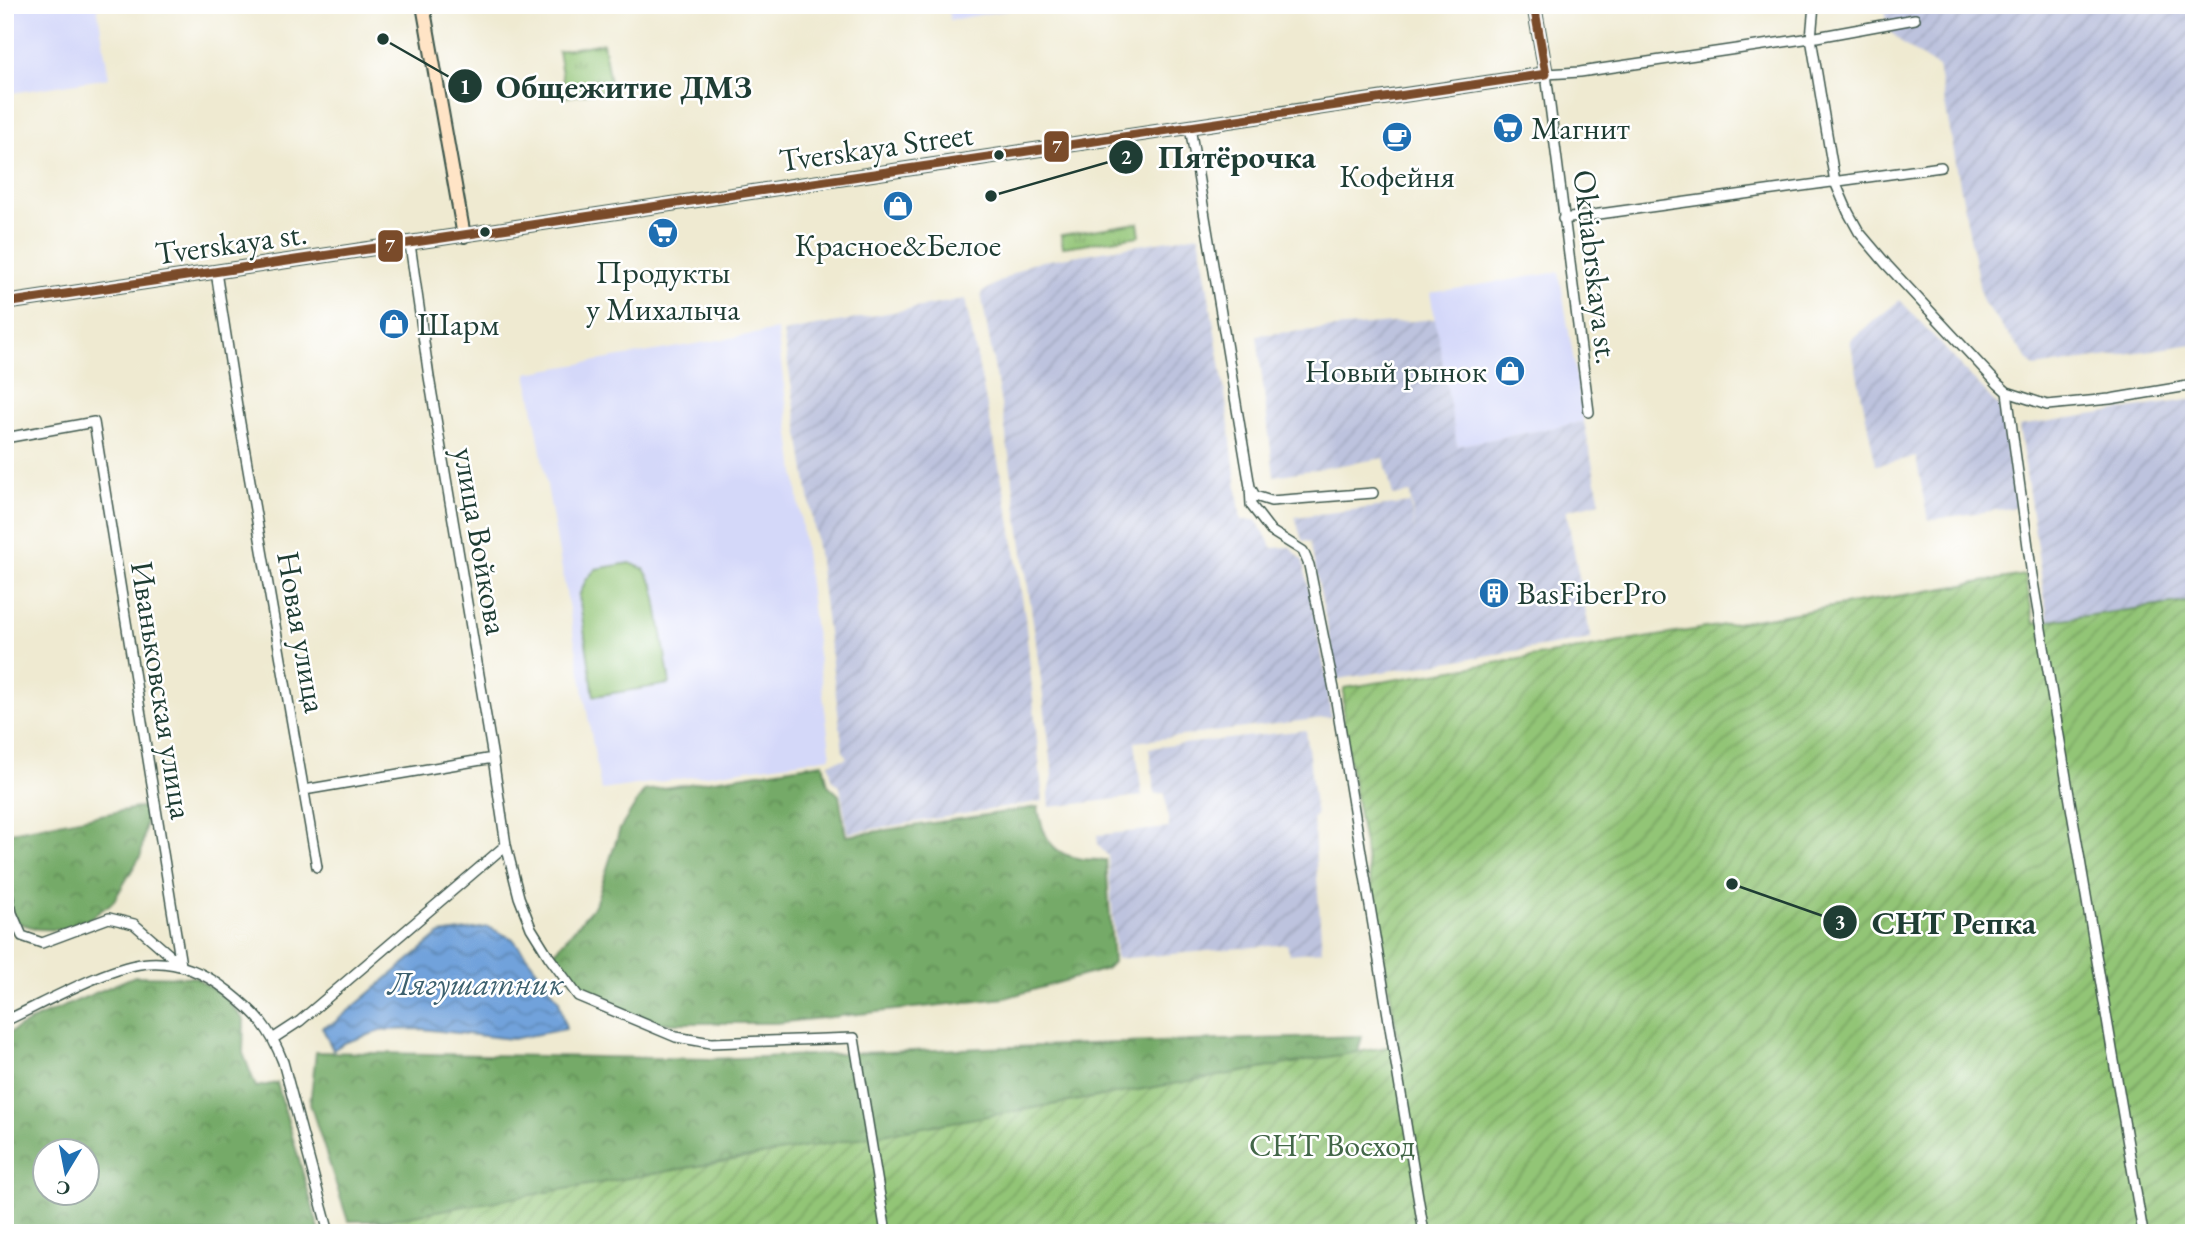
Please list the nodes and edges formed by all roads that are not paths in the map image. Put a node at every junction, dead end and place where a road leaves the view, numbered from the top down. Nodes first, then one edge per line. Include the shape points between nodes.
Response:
1 (424, 5) edge
2 (1534, 5) edge
3 (1814, 5) edge
4 (1915, 19) dead end
5 (1811, 38) junction
6 (1546, 74) junction
7 (1190, 127) junction
8 (1941, 167) dead end
9 (1835, 182) junction
10 (1563, 219) junction
11 (464, 236) junction
12 (410, 244) junction
13 (216, 272) junction
14 (5, 303) edge
15 (2194, 385) edge
16 (2007, 392) junction
17 (1589, 412) dead end
18 (5, 438) edge
19 (1250, 487) junction
20 (1373, 493) dead end
21 (493, 758) junction
22 (304, 790) junction
23 (506, 845) junction
24 (317, 867) dead end
25 (5, 879) edge
26 (181, 965) junction
27 (5, 1021) edge
28 (274, 1038) junction
29 (329, 1233) edge
30 (886, 1233) edge
31 (1424, 1233) edge
32 (2143, 1233) edge

1 - 11 main road
2 - 6 main road, Oktiabrskaya st.
3 - 5 street
4 - 5 street
5 - 6 street
5 - 9 street
6 - 7 main road, Tverskaya Street
6 - 10 street, Oktiabrskaya st.
7 - 11 main road, Tverskaya Street
7 - 19 street
8 - 9 street
9 - 10 street
9 - 16 street via 1859,232
10 - 17 street, Oktiabrskaya st.
11 - 12 main road, Tverskaya st.
12 - 13 main road, Tverskaya st.
12 - 21 street, улица Войкова
13 - 14 main road, Tverskaya st.
13 - 22 street, Новая улица
15 - 16 street via 2047,405
16 - 32 street via 2032,576
18 - 26 street, Иваньковская улица via 94,422
19 - 20 street via 1260,499 1271,501
19 - 31 street via 1251,505 1271,531 1303,551 1310,565
21 - 22 street
21 - 23 street, улица Войкова
22 - 24 street, Новая улица
23 - 28 street via 300,1021
23 - 30 street, улица Войкова via 531,928 578,996 677,1037 711,1043 854,1038
25 - 26 street via 22,936 42,943 109,918 134,924
26 - 27 street via 149,962 110,972
26 - 28 street via 210,977 253,1010
28 - 29 street

